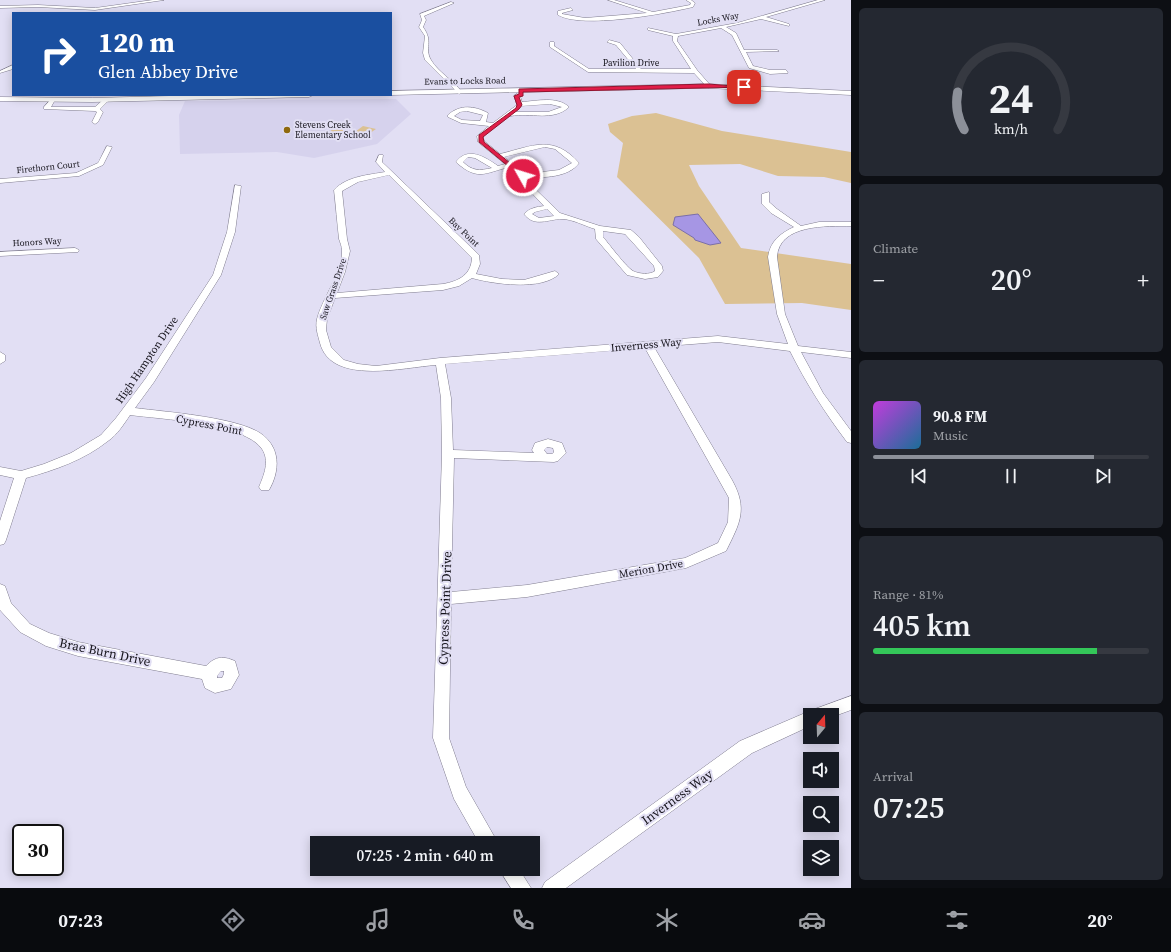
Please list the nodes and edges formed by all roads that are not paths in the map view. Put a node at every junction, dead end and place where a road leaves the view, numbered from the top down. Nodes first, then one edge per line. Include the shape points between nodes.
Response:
1 (162, 0) edge
2 (610, 0) edge
3 (688, 0) edge
4 (823, 0) edge
5 (452, 3) dead end
6 (0, 7) edge
7 (571, 9) dead end
8 (654, 13) junction
9 (763, 18) junction
10 (787, 25) dead end
11 (720, 26) junction
12 (650, 29) dead end
13 (676, 35) junction
14 (609, 41) dead end
15 (552, 44) dead end
16 (743, 51) junction
17 (777, 51) dead end
18 (12, 67) edge
19 (640, 71) junction
20 (695, 71) junction
21 (2, 72) dead end
22 (786, 72) dead end
23 (708, 86) junction
24 (459, 92) junction
25 (392, 93) edge
26 (518, 93) junction
27 (851, 93) edge
28 (268, 96) edge
29 (93, 98) edge
30 (0, 99) edge
31 (52, 100) junction
32 (106, 100) junction
33 (519, 104) junction
34 (97, 109) junction
35 (512, 114) junction
36 (485, 120) junction
37 (95, 122) dead end
38 (498, 123) junction
39 (109, 147) dead end
40 (381, 156) dead end
41 (498, 156) junction
42 (510, 165) junction
43 (497, 168) junction
44 (391, 173) junction
45 (523, 176) junction
46 (0, 181) edge
47 (237, 186) dead end
48 (766, 194) dead end
49 (548, 207) junction
50 (562, 217) junction
51 (851, 224) edge
52 (599, 228) junction
53 (800, 228) junction
54 (75, 250) dead end
55 (0, 254) edge
56 (555, 274) dead end
57 (471, 275) junction
58 (332, 296) junction
59 (647, 344) junction
60 (795, 349) junction
61 (0, 355) edge
62 (851, 355) edge
63 (0, 361) edge
64 (440, 361) junction
65 (128, 411) junction
66 (851, 439) edge
67 (448, 454) junction
68 (543, 457) dead end
69 (0, 471) edge
70 (21, 474) junction
71 (265, 486) dead end
72 (0, 540) edge
73 (0, 590) edge
74 (445, 599) junction
75 (209, 673) dead end
76 (851, 703) edge
77 (837, 708) edge
78 (803, 721) edge
79 (484, 836) edge
80 (513, 876) edge
81 (522, 888) edge
82 (551, 888) edge

1 - 6 street via 95,8
2 - 8 street
3 - 8 street via 693,3 691,6
4 - 9 street, Locks Way
5 - 24 street via 422,15 424,20 421,27 427,36 426,54 430,64 454,82
7 - 8 street via 560,12 560,15 580,19
9 - 10 street
9 - 11 street, Locks Way
11 - 13 street, Locks Way
11 - 16 street via 734,34
12 - 13 street
13 - 20 street via 675,41
14 - 19 street via 618,44
15 - 19 street, Pavilion Drive via 552,47 588,70
16 - 17 street
16 - 22 street via 751,67
18 - 21 street
19 - 20 street, Pavilion Drive
20 - 23 street
23 - 26 street, Evans to Locks Road
23 - 27 street, Evans to Locks Road
24 - 25 street, Evans to Locks Road
24 - 26 street, Evans to Locks Road via 506,90
26 - 33 street
28 - 32 street
29 - 31 street
29 - 32 street
30 - 31 street
31 - 34 street via 46,108
32 - 34 street
33 - 35 street
33 - 35 street via 552,103 566,108 543,114
34 - 37 street via 100,112
35 - 38 street
36 - 36 street via 487,115 484,112 464,109 450,116 468,123
36 - 38 street
38 - 41 street via 480,136 481,142
39 - 46 street, Firethorn Court via 101,164 77,175
40 - 44 street, Bay Point via 379,162
41 - 42 street
41 - 45 street via 545,145 557,148 576,163 572,168 562,172
42 - 43 street
42 - 45 street
43 - 43 street via 474,172 459,162 463,157 476,156
44 - 57 street, Bay Point via 476,257 477,264
44 - 58 street, Saw Grass Drive via 351,182 338,190 346,251
45 - 49 street via 530,188
47 - 65 street, High Hampton Drive via 230,238 217,275
48 - 53 street via 765,202 774,211
49 - 50 street
49 - 50 street via 533,210 528,214 539,220
50 - 52 street
51 - 53 street
52 - 52 street via 599,236 630,273 645,276 655,275 660,271 628,232
53 - 60 street via 781,238 774,247 772,258 781,314
54 - 55 street, Honors Way
56 - 57 street via 544,279 507,282
57 - 58 street via 458,284 443,287
58 - 64 street, Saw Grass Drive via 322,319 321,330 326,348 341,362 376,369
59 - 60 street, Inverness Way via 718,339
59 - 64 street, Inverness Way
59 - 74 street, Merion Drive via 735,498 734,522 722,547 686,563 527,591
60 - 62 street, Inverness Way
60 - 66 street via 807,376
61 - 63 street
64 - 67 street, Cypress Point Drive via 446,398
65 - 70 street, High Hampton Drive via 105,438 75,456 47,468
65 - 71 street, Cypress Point via 221,425 255,435 271,454 273,466
67 - 68 street
67 - 74 street, Cypress Point Drive
69 - 70 street, High Hampton Drive
70 - 72 street
73 - 75 street, Brae Burn Drive via 5,606 24,628 46,640 78,649
74 - 79 street, Cypress Point Drive via 440,738 453,778 476,826
76 - 77 street
78 - 82 street, Inverness Way via 746,747
80 - 81 street

